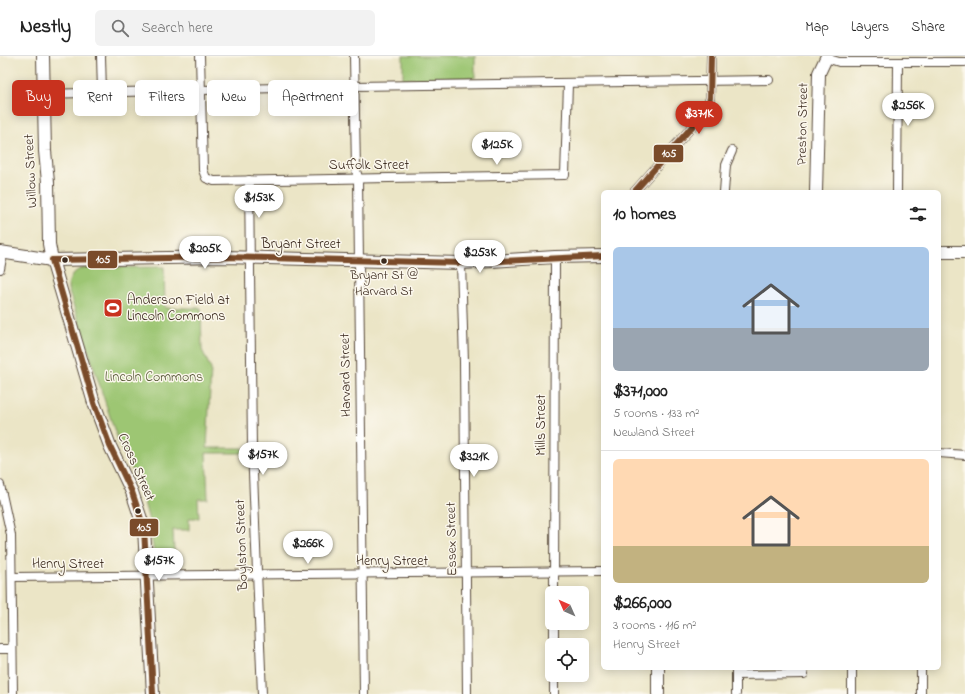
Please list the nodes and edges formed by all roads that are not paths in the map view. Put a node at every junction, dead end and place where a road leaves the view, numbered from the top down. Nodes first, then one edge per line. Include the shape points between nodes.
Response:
1 (43, 56) edge
2 (101, 56) edge
3 (200, 56) edge
4 (354, 56) edge
5 (711, 56) edge
6 (827, 57) edge
7 (898, 62) junction
8 (965, 62) edge
9 (44, 80) edge
10 (102, 80) edge
11 (354, 80) edge
12 (769, 80) dead end
13 (710, 82) junction
14 (568, 84) junction
15 (358, 86) edge
16 (268, 88) edge
17 (200, 90) junction
18 (127, 91) edge
19 (45, 116) edge
20 (355, 116) edge
21 (732, 151) dead end
22 (358, 178) junction
23 (249, 180) junction
24 (636, 190) edge
25 (724, 190) edge
26 (816, 190) edge
27 (897, 190) edge
28 (941, 252) edge
29 (965, 252) edge
30 (2, 253) edge
31 (601, 256) edge
32 (555, 257) junction
33 (249, 259) junction
34 (358, 259) junction
35 (52, 260) junction
36 (461, 263) junction
37 (0, 269) edge
38 (941, 453) edge
39 (965, 455) edge
40 (0, 485) edge
41 (4, 522) edge
42 (601, 571) edge
43 (554, 572) junction
44 (361, 574) junction
45 (466, 574) junction
46 (256, 575) junction
47 (147, 576) junction
48 (12, 577) junction
49 (554, 586) edge
50 (0, 649) edge
51 (12, 650) junction
52 (658, 670) edge
53 (852, 670) edge
54 (921, 670) edge
55 (736, 671) edge
56 (804, 674) dead end
57 (554, 682) edge
58 (14, 694) edge
59 (153, 694) edge
60 (262, 694) edge
61 (364, 694) edge
62 (467, 694) edge
63 (554, 694) edge
64 (658, 694) edge
65 (736, 694) edge
66 (852, 694) edge
67 (921, 694) edge

1 - 9 main road, Willow Street
2 - 10 street
3 - 17 street, Suffolk Street
4 - 11 street, Harvard Street
5 - 13 street
6 - 7 street via 839,62
6 - 26 main road, Preston Street via 818,73
7 - 8 street
7 - 27 street
12 - 13 street
13 - 14 street
13 - 24 street via 710,103 703,115
14 - 15 street
14 - 22 street, Suffolk Street via 564,175
16 - 17 street
17 - 18 street
17 - 23 street, Suffolk Street via 204,175 214,181
19 - 35 main road, Willow Street
20 - 22 street, Harvard Street
21 - 25 street via 726,165
22 - 23 street, Suffolk Street
22 - 34 street, Harvard Street
23 - 33 street, Boylston Street
28 - 29 main road
30 - 35 main road, Bryant Street
30 - 37 street
31 - 32 main road, Bryant Street
32 - 36 main road, Bryant Street
32 - 43 street, Mills Street
33 - 34 main road, Bryant Street
33 - 35 main road, Bryant Street via 225,257
33 - 46 street, Boylston Street
34 - 36 main road, Bryant Street
34 - 44 street, Harvard Street
35 - 47 main road, Cross Street via 100,420 143,522
36 - 45 street, Essex Street
38 - 39 street
40 - 41 street
41 - 48 street via 11,535
42 - 43 street, Henry Street
43 - 45 street, Henry Street
43 - 49 street, Mills Street
44 - 45 street, Henry Street
44 - 46 street, Henry Street
44 - 61 street, Harvard Street
45 - 62 street, Essex Street
46 - 47 street, Henry Street
46 - 60 street, Boylston Street
47 - 48 street, Henry Street
47 - 59 main road, Cross Street
48 - 51 street
50 - 51 street
51 - 58 street
52 - 64 main road
53 - 66 street
54 - 67 street
55 - 56 street
55 - 65 street
57 - 63 street

